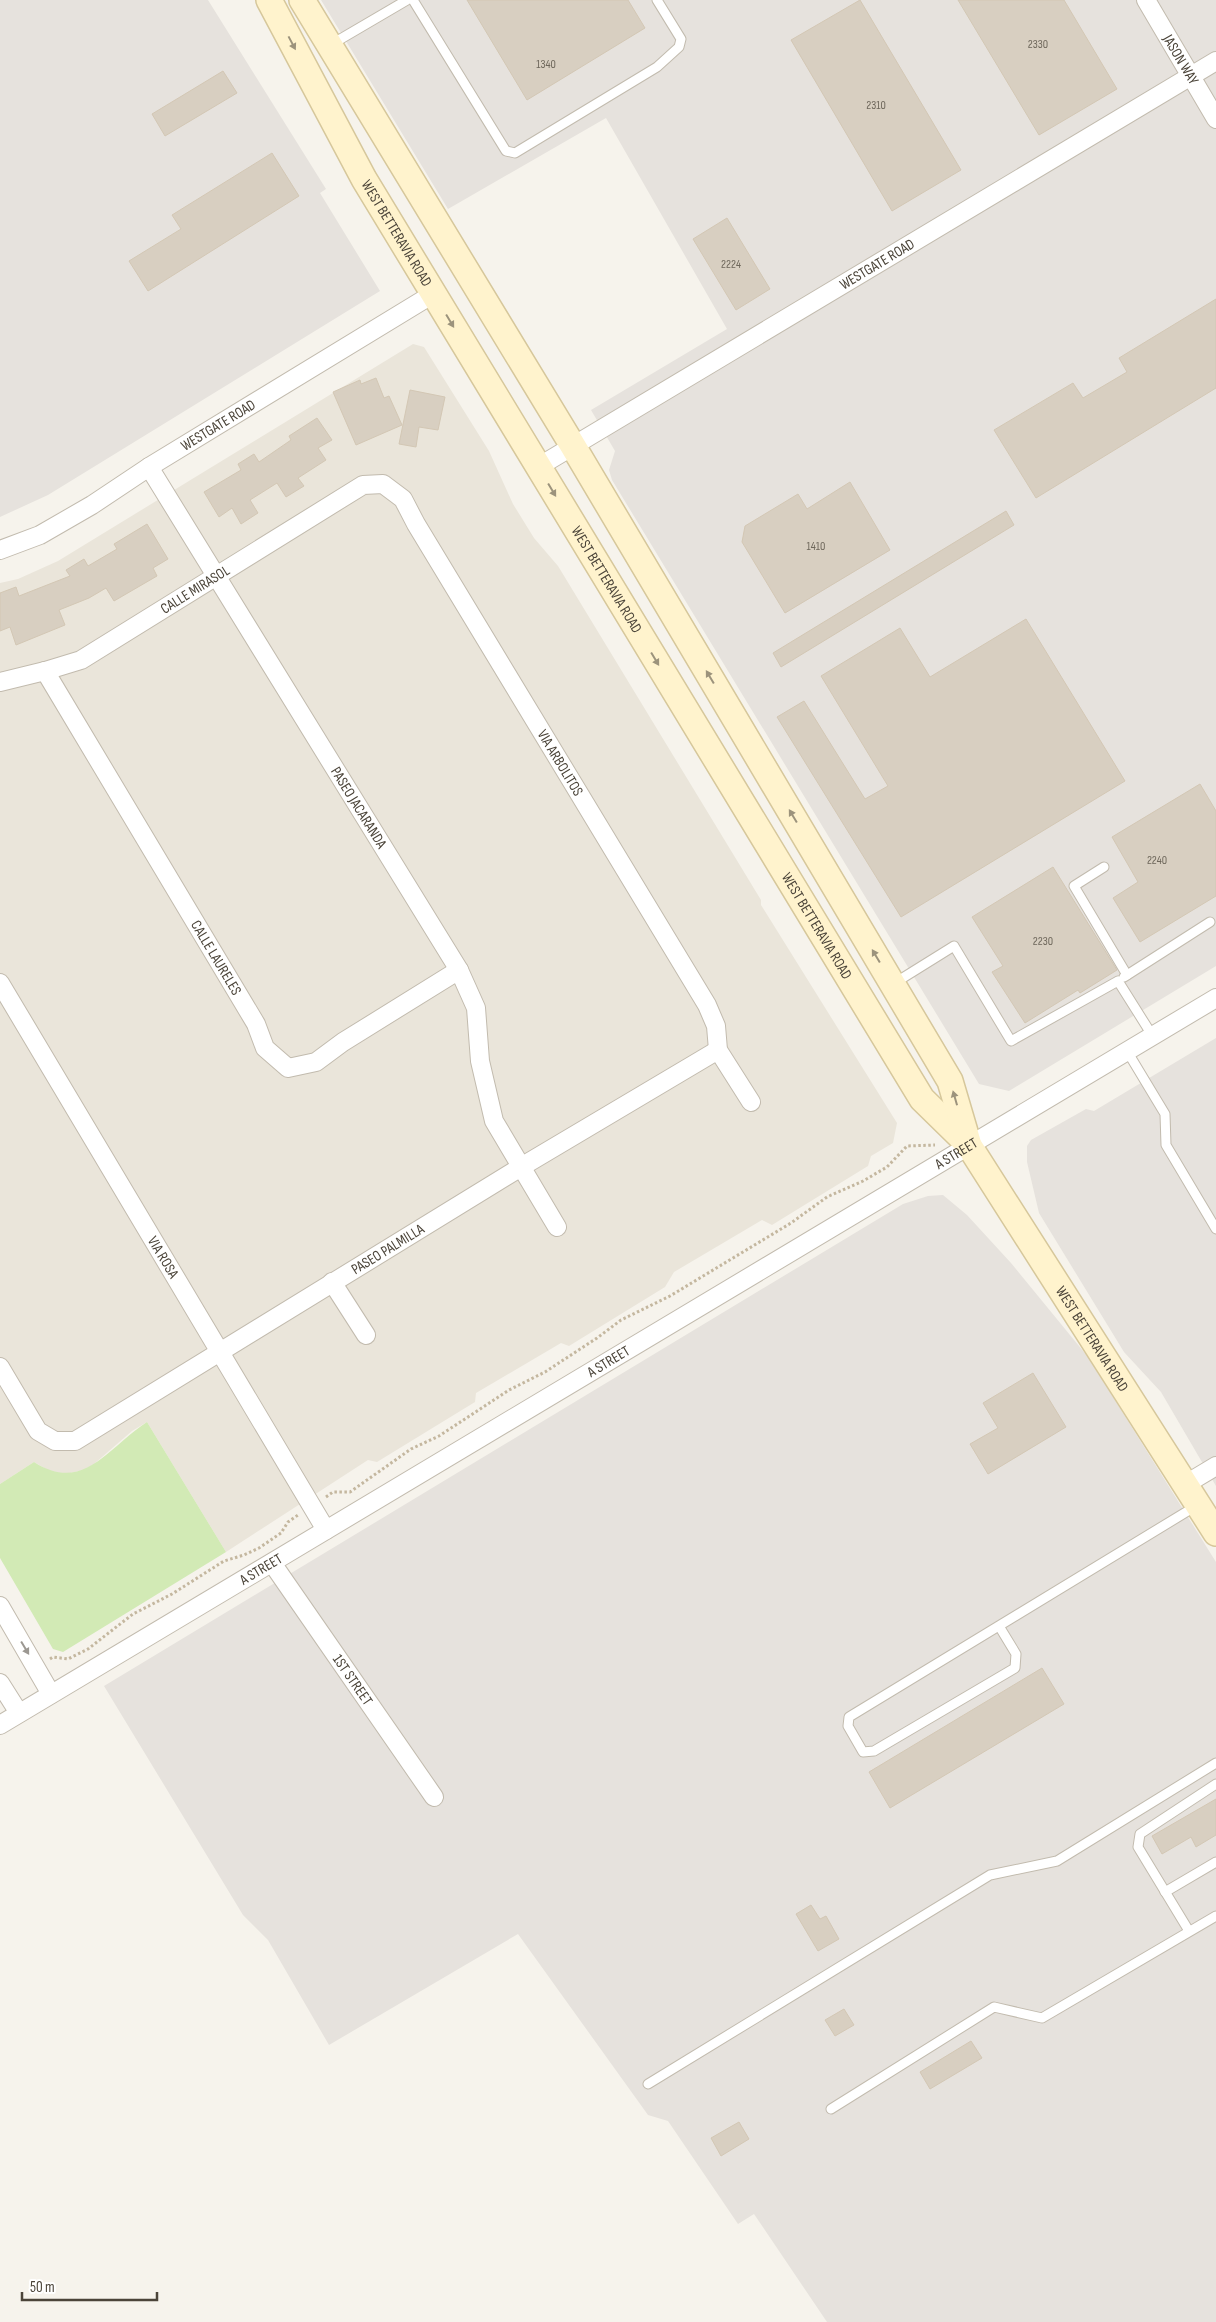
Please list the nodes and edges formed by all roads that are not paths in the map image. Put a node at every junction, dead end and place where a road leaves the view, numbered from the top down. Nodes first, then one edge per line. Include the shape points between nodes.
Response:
1 (269, 0) edge
2 (302, 0) edge
3 (407, 0) edge
4 (412, 0) edge
5 (657, 0) edge
6 (1146, 0) edge
7 (330, 46) junction
8 (1216, 61) edge
9 (1191, 76) junction
10 (1216, 119) edge
11 (433, 294) junction
12 (573, 446) junction
13 (149, 467) junction
14 (538, 467) junction
15 (383, 484) joint
16 (0, 550) edge
17 (216, 578) junction
18 (46, 672) junction
19 (0, 682) edge
20 (1104, 868) dead end
21 (1210, 922) dead end
22 (459, 970) junction
23 (1127, 975) junction
24 (1118, 981) junction
25 (0, 983) edge
26 (892, 984) junction
27 (1216, 998) edge
28 (1152, 1035) junction
29 (718, 1050) junction
30 (1127, 1051) junction
31 (751, 1102) dead end
32 (968, 1144) junction
33 (521, 1167) junction
34 (557, 1226) dead end
35 (1216, 1229) edge
36 (332, 1282) junction
37 (366, 1335) dead end
38 (220, 1351) junction
39 (0, 1367) edge
40 (1216, 1466) edge
41 (1192, 1494) junction
42 (326, 1530) junction
43 (1216, 1533) edge
44 (272, 1563) junction
45 (0, 1606) edge
46 (999, 1626) junction
47 (0, 1684) edge
48 (51, 1694) junction
49 (19, 1713) junction
50 (0, 1725) edge
51 (1216, 1764) edge
52 (1216, 1784) edge
53 (434, 1797) dead end
54 (1216, 1862) edge
55 (1165, 1892) junction
56 (1216, 1916) edge
57 (1189, 1931) junction
58 (648, 2084) dead end
59 (831, 2109) dead end

1 -> 11 street, WEST BETTERAVIA ROAD via 364,179
2 - 7 street, WEST BETTERAVIA ROAD
3 - 7 lane
4 - 5 lane via 506,151 515,153 657,67 679,47 681,39
6 - 9 street, JASON WAY
7 - 12 street, WEST BETTERAVIA ROAD
8 - 9 street, WESTGATE ROAD
9 - 10 street, JASON WAY
9 - 12 street, WESTGATE ROAD
11 - 13 street, WESTGATE ROAD
11 -> 14 street, WEST BETTERAVIA ROAD
12 - 14 street, WESTGATE ROAD
26 -> 12 street, WEST BETTERAVIA ROAD
13 - 16 street, WESTGATE ROAD via 40,535
13 - 17 street, PASEO JACARANDA
14 -> 32 street, WEST BETTERAVIA ROAD via 922,1099
15 - 17 street, CALLE MIRASOL via 363,485
15 - 29 street, VIA ARBOLITOS via 403,499 708,1005 716,1026
17 - 18 street, CALLE MIRASOL via 81,660
17 - 22 street, PASEO JACARANDA
18 - 19 street, CALLE MIRASOL
18 - 22 street, CALLE LAURELES via 256,1024 265,1048 288,1068 316,1062
20 - 23 lane via 1074,886
21 - 23 lane
22 - 33 street, PASEO JACARANDA via 476,1008 480,1061 494,1121
23 - 24 lane
24 - 26 lane via 1011,1041 954,946
24 - 28 lane
25 - 38 street, VIA ROSA
32 -> 26 street, WEST BETTERAVIA ROAD via 950,1082
27 - 28 street, A STREET
28 - 30 street, A STREET
29 - 31 street
29 - 33 street, PASEO PALMILLA
30 - 32 street, A STREET
30 - 35 lane via 1165,1114 1166,1145
32 - 41 street, WEST BETTERAVIA ROAD
32 - 42 street, A STREET
33 - 34 street, PASEO JACARANDA
33 - 36 street, PASEO PALMILLA
36 - 37 street
36 - 38 street, PASEO PALMILLA
38 - 39 street, PASEO PALMILLA via 75,1441 55,1442 38,1431
38 - 42 street, VIA ROSA
40 - 41 street
41 - 43 street, WEST BETTERAVIA ROAD
41 - 46 lane
42 - 44 street, A STREET
44 - 48 street, A STREET
44 - 53 street, 1ST STREET
45 -> 48 street
46 - 46 lane via 848,1717 848,1726 863,1752 874,1751 1014,1668 1016,1654
47 - 49 street
48 - 49 street, A STREET
49 - 50 street, A STREET
51 - 58 lane via 1057,1861 990,1875
52 - 55 lane via 1140,1834 1138,1847
54 - 55 lane
55 - 57 lane
56 - 57 lane
57 - 59 lane via 1042,2018 994,2007

